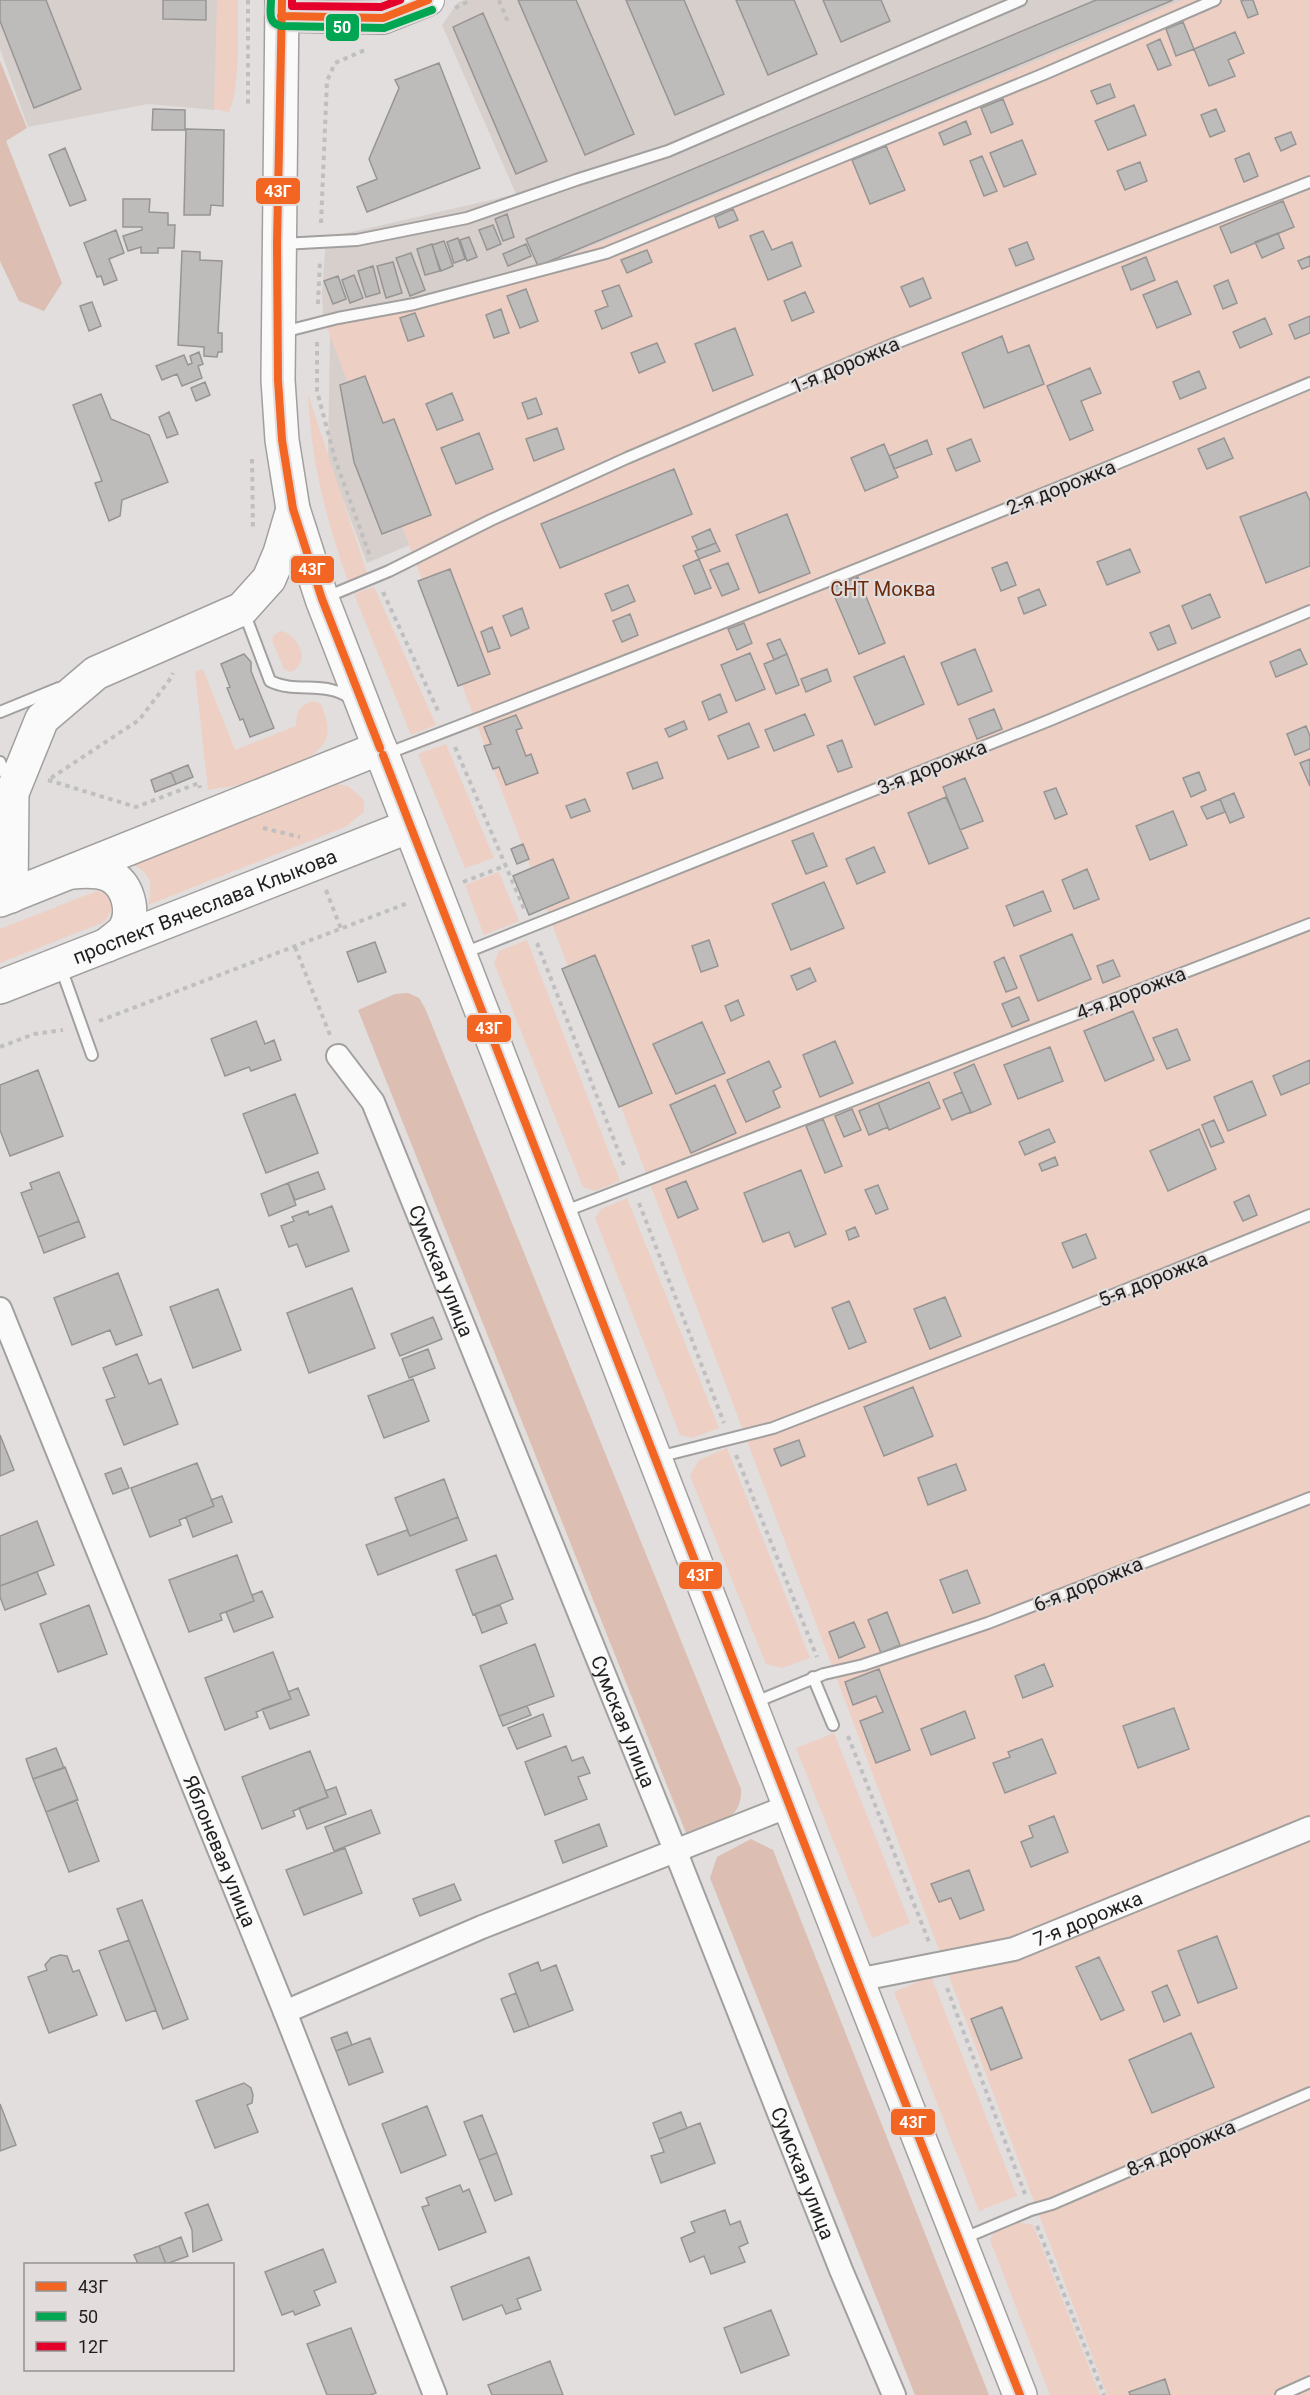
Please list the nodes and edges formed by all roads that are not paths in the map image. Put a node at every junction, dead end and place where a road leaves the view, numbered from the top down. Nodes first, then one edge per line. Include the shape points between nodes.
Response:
1 (428, 0) edge
2 (1021, 0) edge
3 (1215, 0) edge
4 (281, 8) edge
5 (1310, 182) edge
6 (278, 244) junction
7 (278, 333) junction
8 (1310, 383) edge
9 (292, 509) junction
10 (322, 599) junction
11 (242, 609) junction
12 (1310, 611) edge
13 (96, 673) junction
14 (365, 711) junction
15 (0, 712) edge
16 (382, 752) junction
17 (3, 771) edge
18 (410, 825) junction
19 (72, 872) junction
20 (5, 898) edge
21 (1310, 924) edge
22 (107, 945) junction
23 (460, 954) junction
24 (59, 964) junction
25 (0, 987) edge
26 (92, 1056) dead end
27 (338, 1056) road end
28 (560, 1213) junction
29 (1310, 1215) edge
30 (0, 1309) edge
31 (655, 1458) junction
32 (1310, 1498) edge
33 (818, 1675) junction
34 (750, 1704) junction
35 (833, 1725) dead end
36 (789, 1806) junction
37 (1310, 1828) edge
38 (675, 1850) junction
39 (857, 1980) junction
40 (285, 2012) junction
41 (1310, 2093) edge
42 (960, 2240) junction
43 (1310, 2382) edge
44 (435, 2395) edge
45 (894, 2395) edge
46 (1020, 2395) edge
47 (1281, 2395) edge

1 - 4 street via 384,18
2 - 6 lane via 668,151 467,218 357,240
3 - 7 lane via 606,253 414,304
4 - 6 main road
5 - 10 lane, 1-я дорожка via 810,379
6 - 7 main road
7 - 9 main road via 282,440
8 - 16 lane, 2-я дорожка via 811,588 448,731
9 - 10 main road
9 - 11 main road via 269,579
10 - 14 main road
11 - 13 main road
11 - 14 lane via 270,681 282,687 323,688 346,696
12 - 23 lane, 3-я дорожка via 1050,720
13 - 15 lane
13 - 17 main road via 42,719
14 - 16 main road
16 - 18 main road
16 - 19 main road
17 - 20 main road
18 - 22 main road, проспект Вячеслава Клыкова
18 - 23 main road
19 - 20 main road
19 - 22 main road via 110,875 129,898 124,929
21 - 28 lane, 4-я дорожка
22 - 24 main road, проспект Вячеслава Клыкова
23 - 28 main road
24 - 25 main road, проспект Вячеслава Клыкова
24 - 26 lane
27 - 38 street, Сумская улица via 373,1102
28 - 31 main road
29 - 31 lane, 5-я дорожка via 773,1428
30 - 40 street, Яблоневая улица
31 - 34 main road
32 - 33 lane, 6-я дорожка via 988,1623 863,1665
33 - 34 lane, 6-я дорожка
33 - 35 lane
34 - 36 main road
36 - 38 street
36 - 39 main road
37 - 39 street, 7-я дорожка via 1014,1949
38 - 40 street
38 - 45 street, Сумская улица
39 - 42 main road
40 - 44 street, Яблоневая улица
41 - 42 lane, 8-я дорожка
42 - 46 main road
43 - 47 lane

